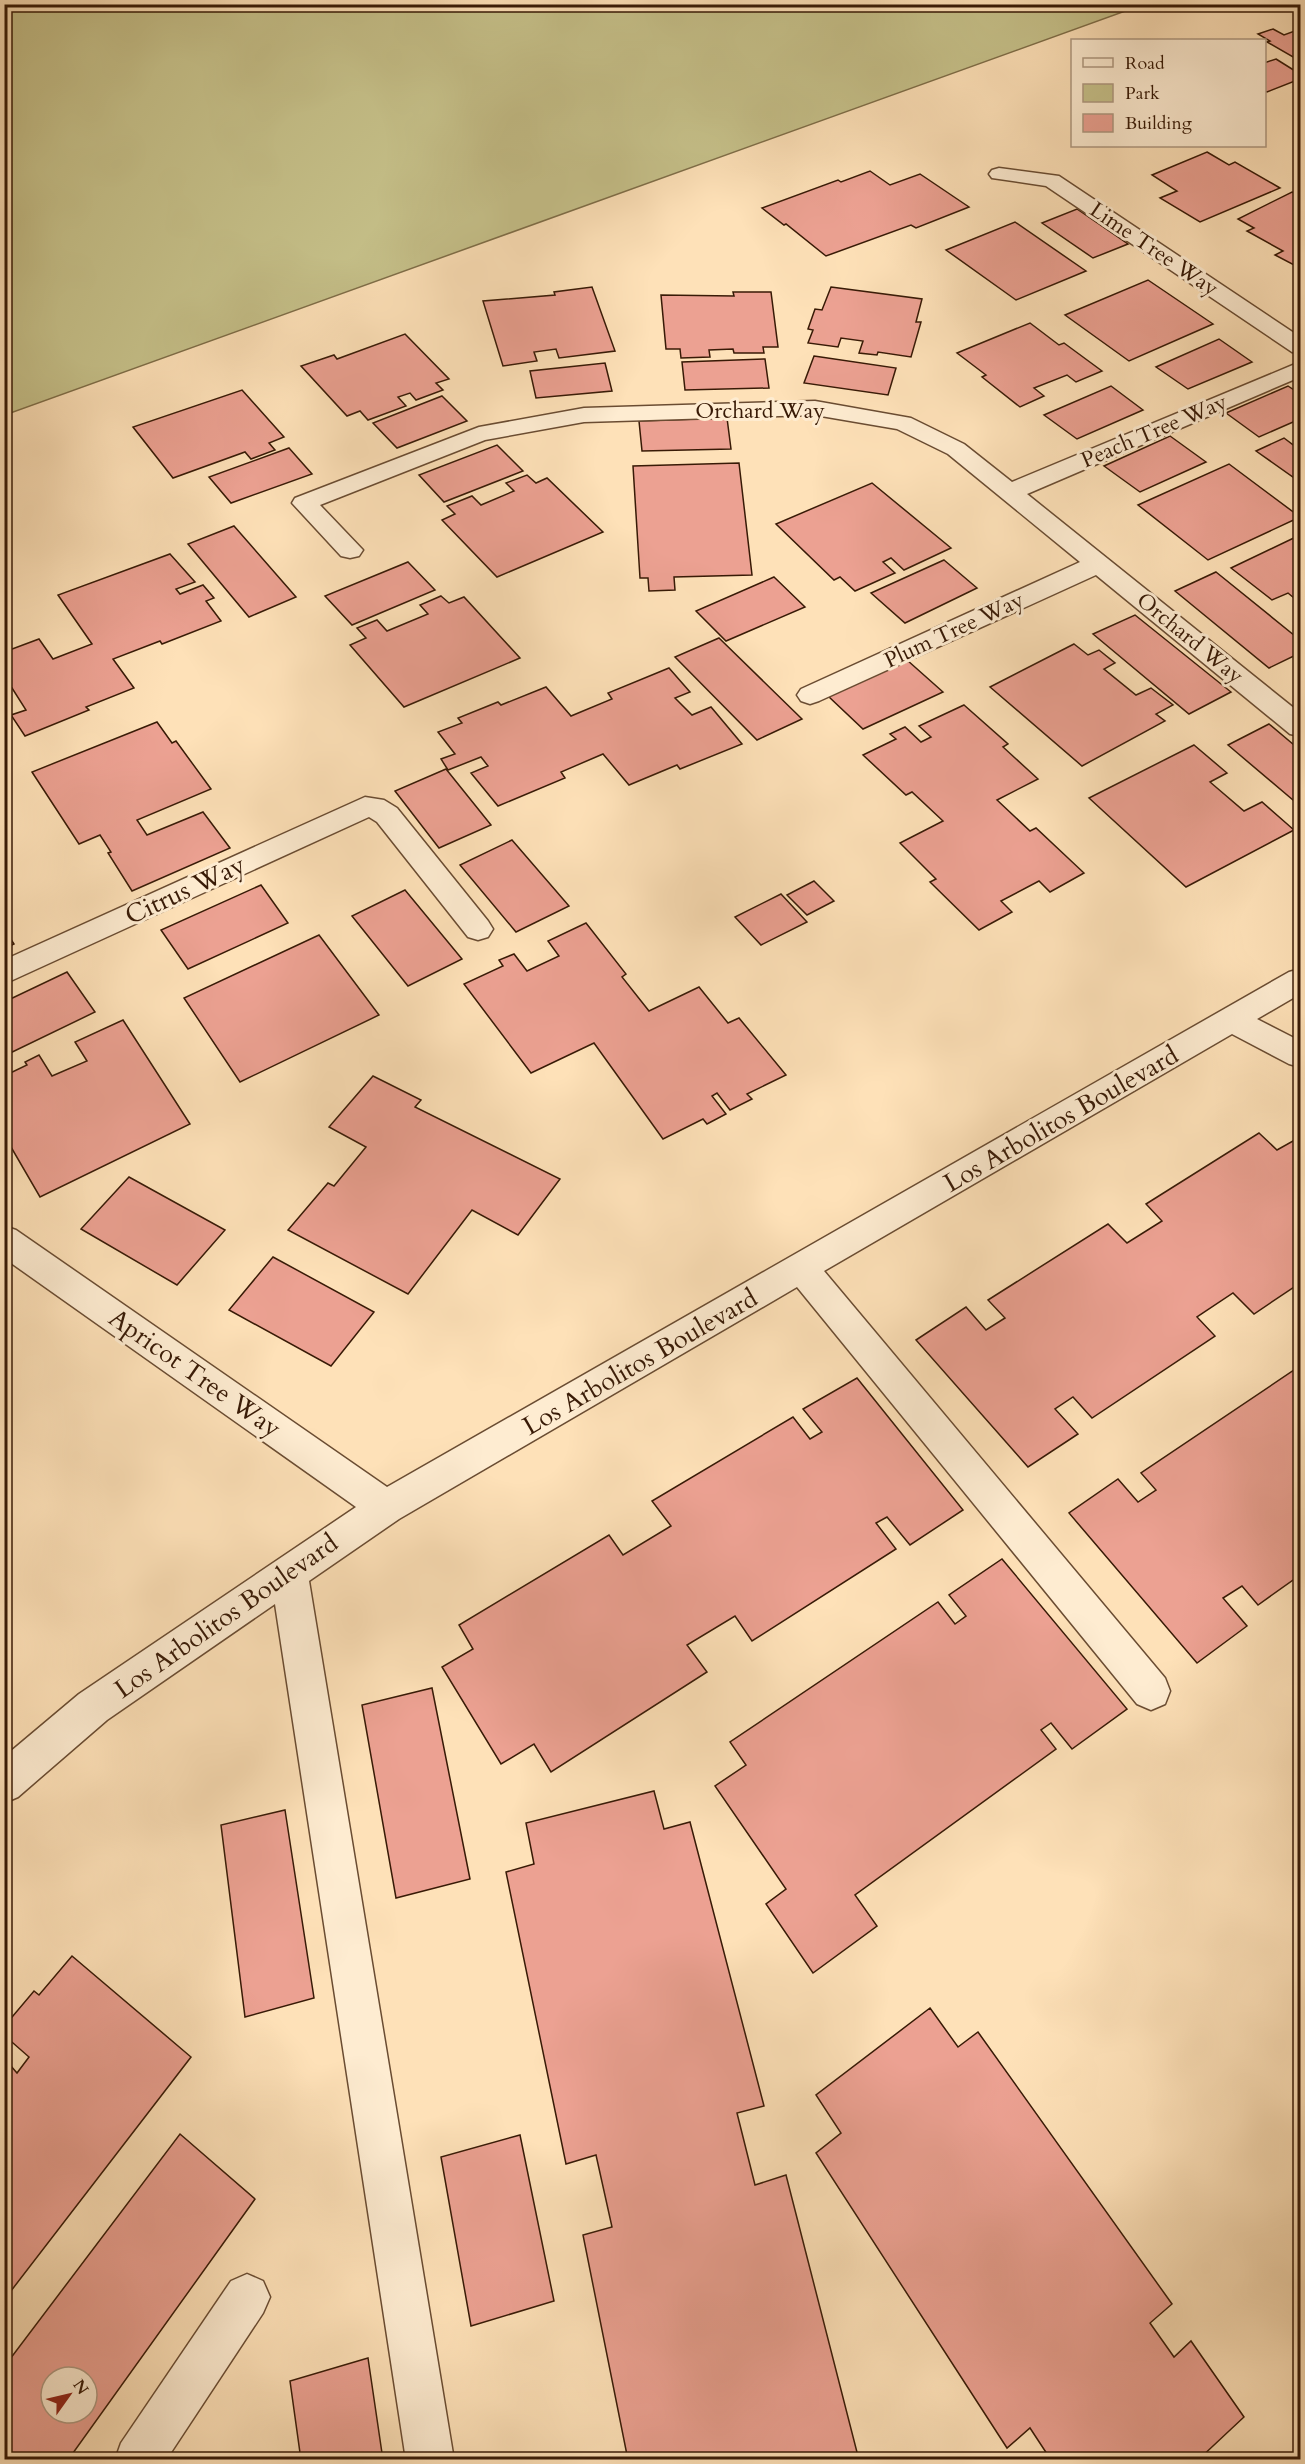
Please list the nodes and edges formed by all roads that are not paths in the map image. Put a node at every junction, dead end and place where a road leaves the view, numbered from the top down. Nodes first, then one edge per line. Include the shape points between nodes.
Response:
1 (999, 174) dead end
2 (1300, 347) edge
3 (1300, 369) edge
4 (1008, 493) junction
5 (350, 550) dead end
6 (1098, 564) junction
7 (810, 695) dead end
8 (1300, 727) edge
9 (478, 929) dead end
10 (4, 973) edge
11 (1300, 980) edge
12 (1232, 1020) junction
13 (1300, 1055) edge
14 (4, 1240) edge
15 (802, 1269) junction
16 (386, 1507) junction
17 (289, 1572) junction
18 (1151, 1691) dead end
19 (4, 1783) edge
20 (247, 2297) dead end
21 (138, 2460) edge
22 (430, 2460) edge

1 - 2 street, Lime Tree Way via 1052,180
3 - 4 street, Peach Tree Way
4 - 5 street, Orchard Way via 956,449 903,423 815,408 584,415 479,434 304,503
4 - 6 street, Orchard Way
6 - 7 street, Plum Tree Way
6 - 8 street, Orchard Way
9 - 10 street, Citrus Way via 387,815 366,807
11 - 12 street, Los Arbolitos Boulevard
12 - 13 street
12 - 15 street, Los Arbolitos Boulevard
14 - 16 street, Apricot Tree Way
15 - 16 street, Los Arbolitos Boulevard
15 - 18 street
16 - 17 street, Los Arbolitos Boulevard
17 - 19 street, Los Arbolitos Boulevard via 93,1707
17 - 22 street
20 - 21 street

